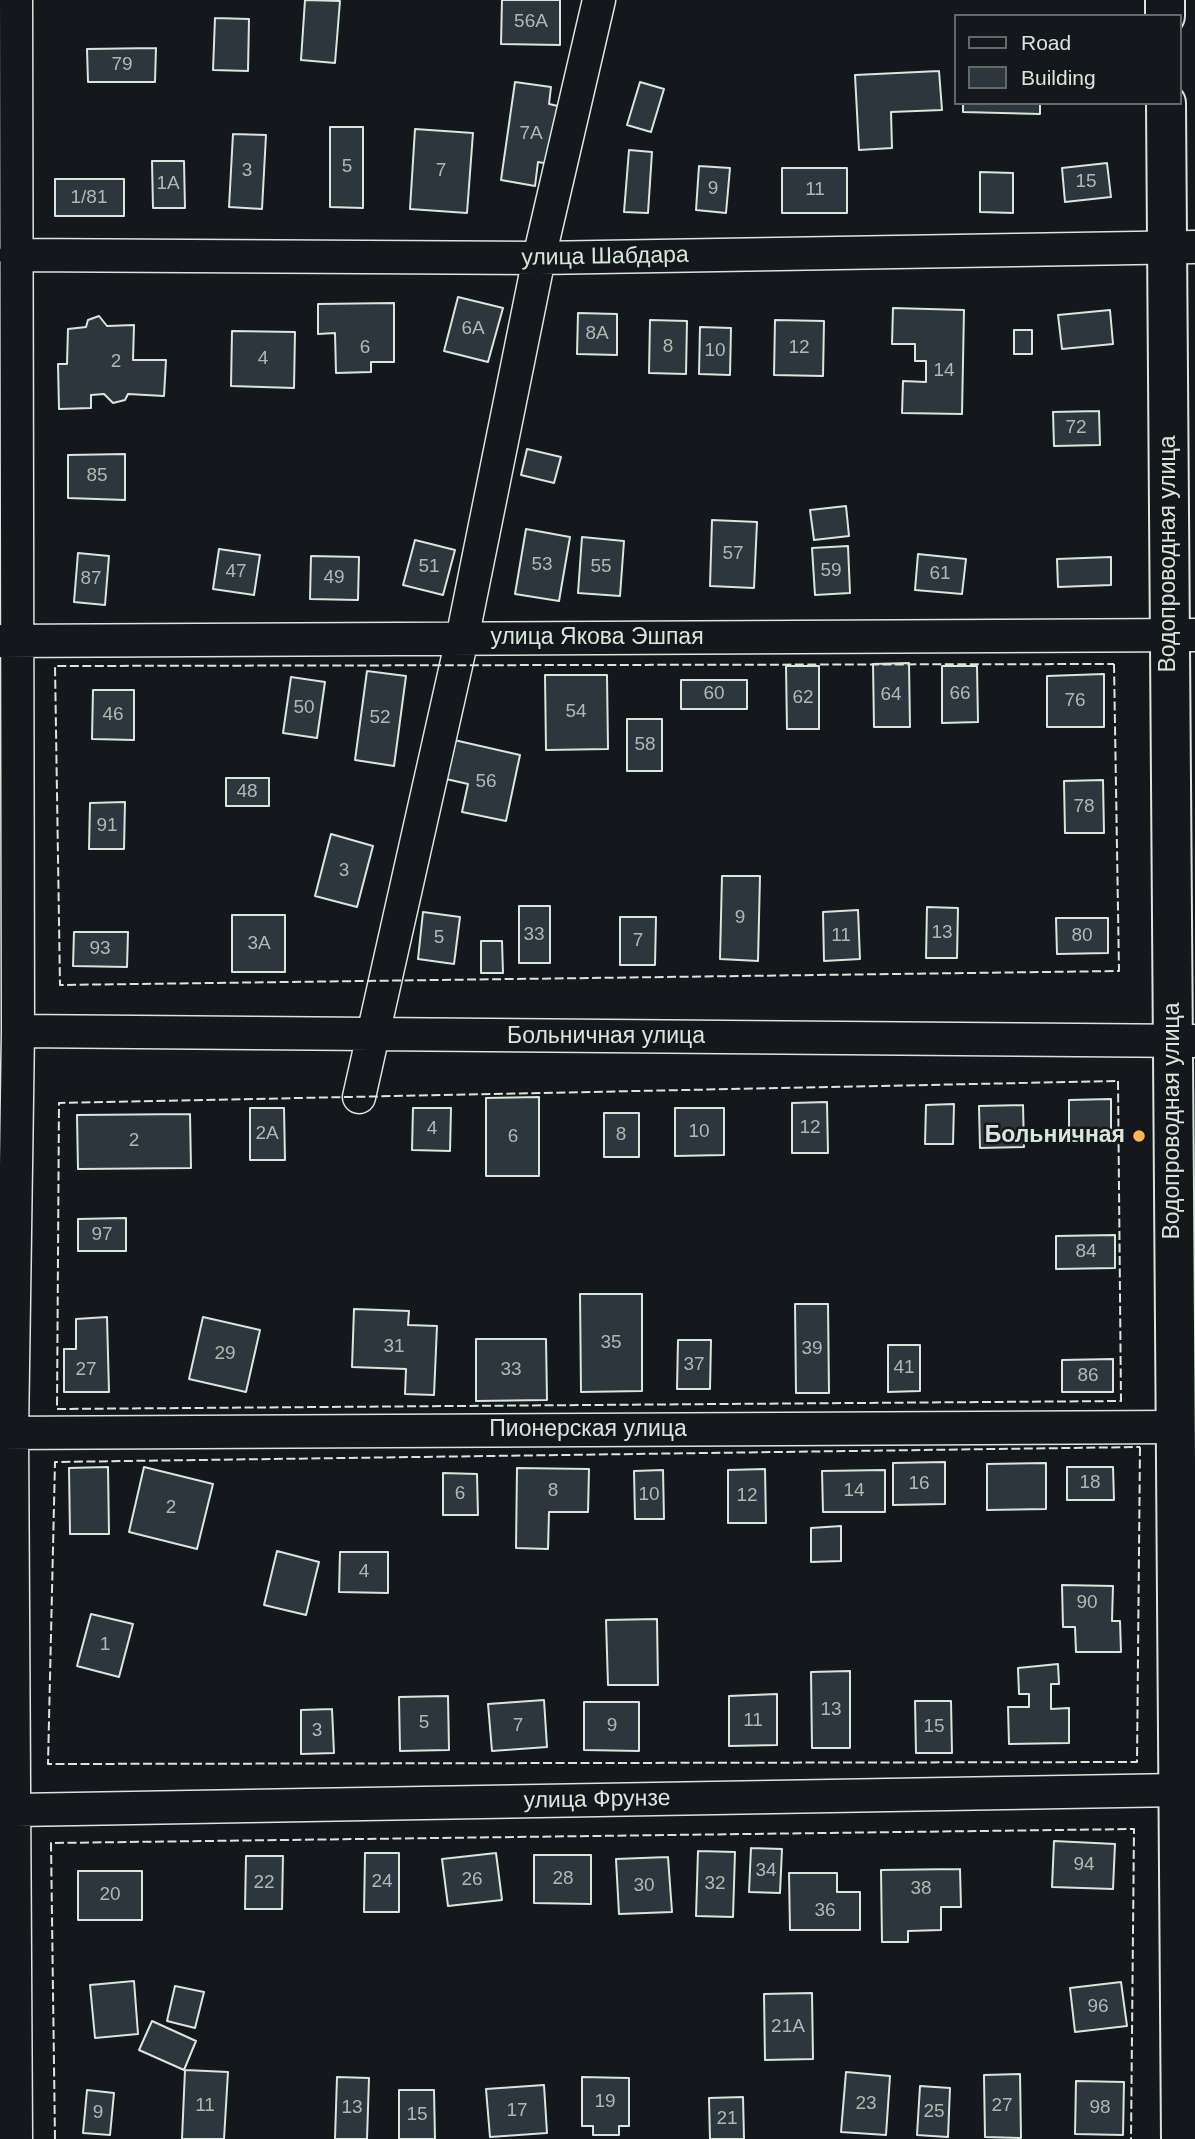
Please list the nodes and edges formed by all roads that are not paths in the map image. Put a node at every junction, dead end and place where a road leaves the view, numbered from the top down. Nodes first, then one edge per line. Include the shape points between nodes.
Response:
1 (16, 0) edge
2 (599, 0) edge
3 (8, 99) edge
4 (1166, 105) edge
5 (1181, 247) edge
6 (15, 255) junction
7 (539, 258) junction
8 (1182, 635) edge
9 (462, 639) junction
10 (9, 641) edge
11 (9, 878) edge
12 (18, 1031) junction
13 (371, 1035) junction
14 (1184, 1041) edge
15 (8, 1094) edge
16 (359, 1097) dead end
17 (1176, 1427) junction
18 (6, 1433) edge
19 (1178, 1790) junction
20 (11, 1796) edge
21 (16, 2139) edge
22 (1181, 2139) edge

1 - 3 street
2 - 7 street
3 - 6 street
4 - 5 main road, Водопроводная улица
5 - 7 street, улица Шабдара
5 - 8 main road, Водопроводная улица
6 - 7 street, улица Шабдара
6 - 10 street
7 - 9 street
8 - 9 street, улица Якова Эшпая
8 - 14 main road, Водопроводная улица
9 - 10 street, улица Якова Эшпая
9 - 13 street
10 - 11 street
11 - 12 street
12 - 13 street, Больничная улица
12 - 15 street
13 - 14 street, Больничная улица
13 - 16 street
14 - 17 main road, Водопроводная улица
15 - 18 street
17 - 18 street, Пионерская улица
17 - 19 main road, Водопроводная улица
18 - 20 street
19 - 20 street, улица Фрунзе
19 - 22 main road, Водопроводная улица
20 - 21 street

